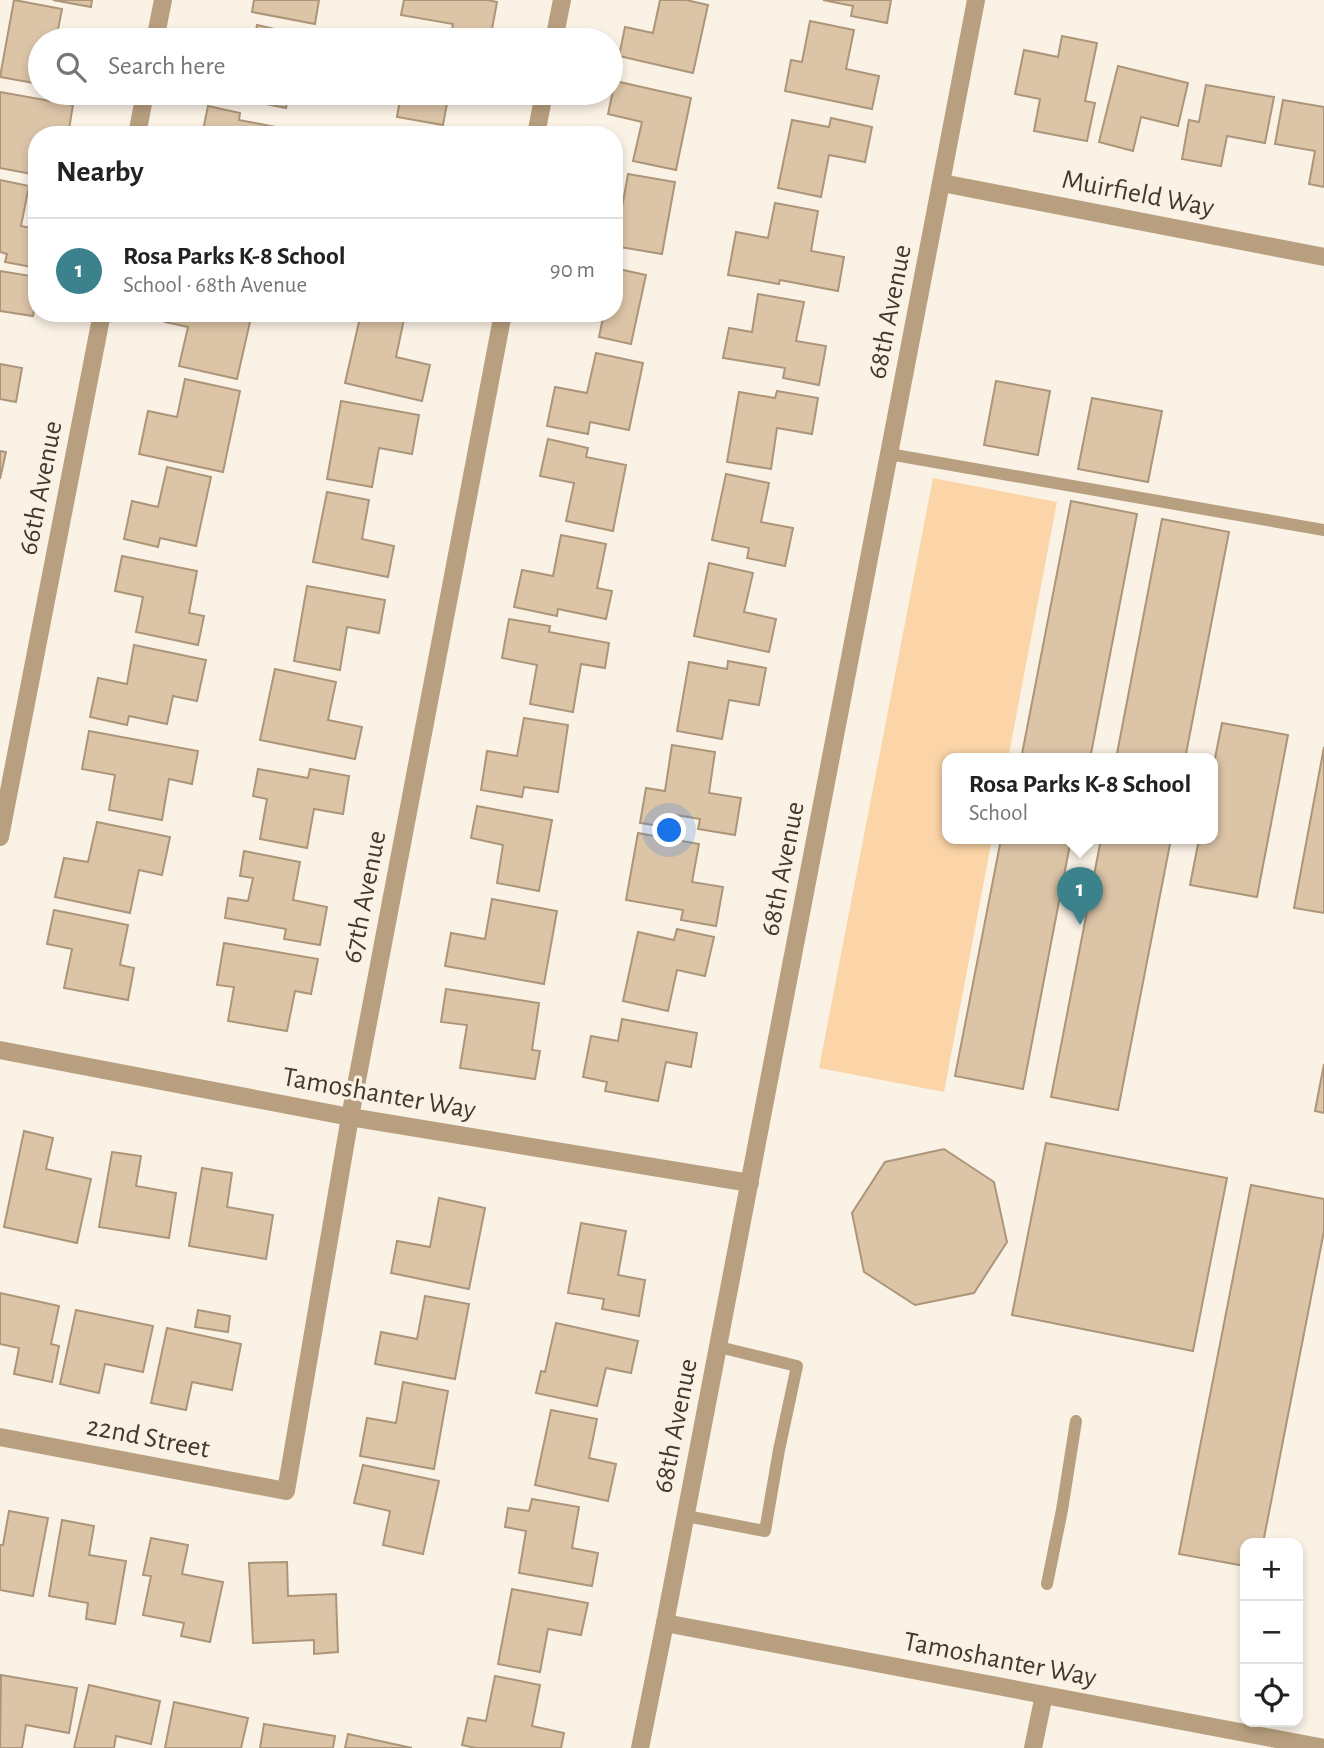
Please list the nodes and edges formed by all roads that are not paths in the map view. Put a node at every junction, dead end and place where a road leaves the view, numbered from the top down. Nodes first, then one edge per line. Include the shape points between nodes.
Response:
1 (163, 0) edge
2 (562, 0) edge
3 (976, 0) edge
4 (157, 28) edge
5 (556, 28) edge
6 (143, 105) edge
7 (542, 105) edge
8 (139, 126) edge
9 (538, 126) edge
10 (942, 183) junction
11 (1324, 257) edge
12 (100, 322) edge
13 (501, 322) edge
14 (889, 454) junction
15 (1324, 530) edge
16 (0, 837) edge
17 (0, 1050) edge
18 (350, 1117) junction
19 (750, 1183) junction
20 (719, 1346) junction
21 (1076, 1421) dead end
22 (0, 1437) edge
23 (286, 1491) joint
24 (686, 1516) junction
25 (1047, 1584) dead end
26 (665, 1623) junction
27 (1044, 1695) junction
28 (640, 1748) edge
29 (1033, 1748) edge
30 (1324, 1748) edge

1 - 4 street
2 - 5 street
3 - 10 street, 68th Avenue
6 - 8 street
7 - 9 street
10 - 11 street, Muirfield Way
10 - 14 street, 68th Avenue
12 - 16 street, 66th Avenue
13 - 18 street, 67th Avenue
14 - 15 lane
14 - 19 street, 68th Avenue
17 - 18 street, Tamoshanter Way
18 - 19 street, Tamoshanter Way
18 - 23 street, 67th Avenue
19 - 20 street, 68th Avenue
20 - 24 street, 68th Avenue
20 - 24 lane via 797,1366 765,1531
21 - 25 lane
22 - 23 street, 22nd Street
24 - 26 street, 68th Avenue
26 - 27 street, Tamoshanter Way
26 - 28 street, 68th Avenue
27 - 29 street
27 - 30 street, Tamoshanter Way

